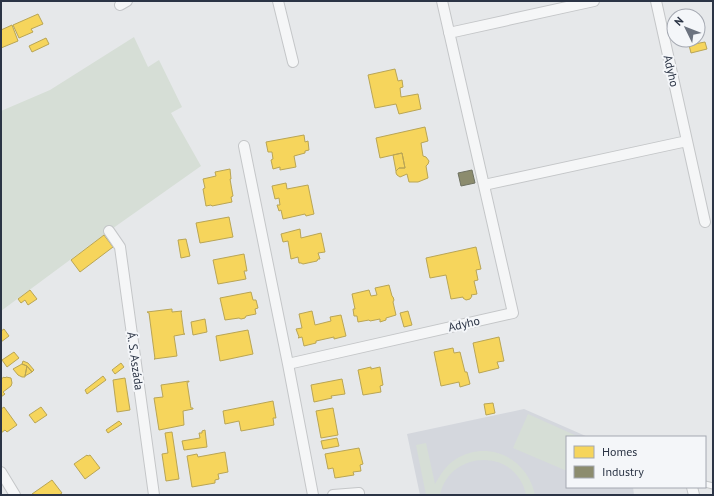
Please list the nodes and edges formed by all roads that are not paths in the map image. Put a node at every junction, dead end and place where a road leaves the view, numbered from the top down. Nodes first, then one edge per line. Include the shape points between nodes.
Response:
1 (278, 1) edge
2 (442, 1) edge
3 (594, 1) edge
4 (656, 1) edge
5 (449, 33) junction
6 (293, 62) dead end
7 (687, 141) junction
8 (244, 146) dead end
9 (484, 185) junction
10 (705, 222) dead end
11 (109, 231) dead end
12 (288, 364) junction
13 (1, 472) edge
14 (16, 495) edge
15 (154, 495) edge
16 (313, 495) edge
17 (333, 495) edge
18 (359, 495) edge

1 - 6 street
2 - 5 street, Adyho
3 - 5 street
4 - 7 street, Adyho
5 - 9 street, Adyho
7 - 9 street
7 - 10 street, Adyho
8 - 12 street
9 - 12 street, Adyho via 513,313
11 - 15 street, Á. S. Aszáda via 120,247
12 - 16 street
13 - 14 street
17 - 18 street

